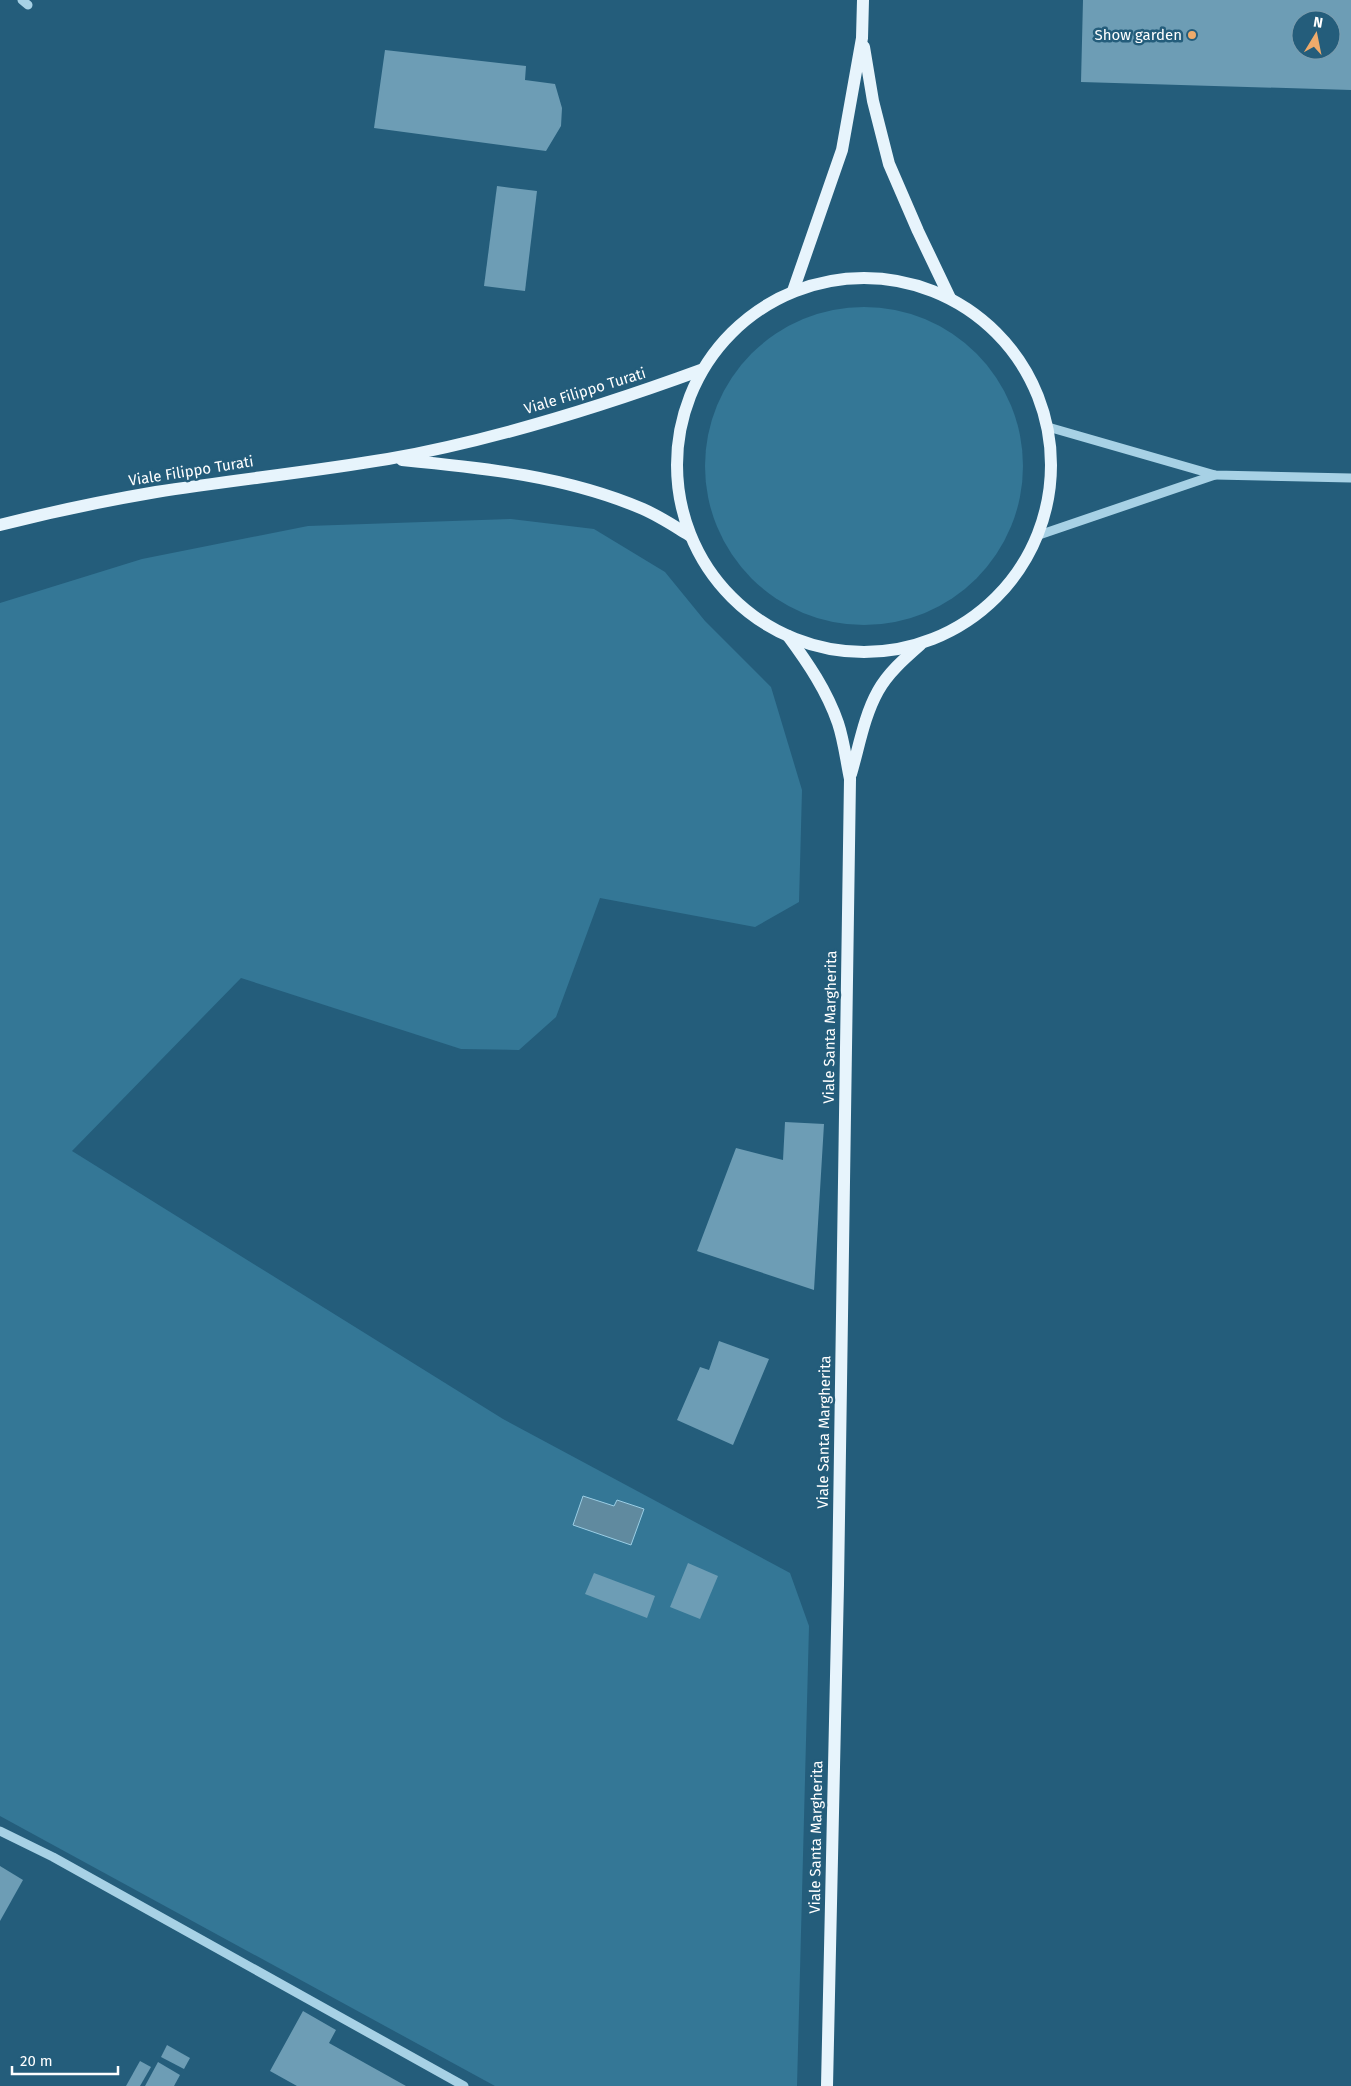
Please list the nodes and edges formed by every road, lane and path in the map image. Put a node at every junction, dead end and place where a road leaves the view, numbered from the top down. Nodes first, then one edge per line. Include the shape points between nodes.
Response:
1 (862, 0) edge
2 (862, 38) junction
3 (793, 291) junction
4 (950, 298) junction
5 (701, 370) junction
6 (1048, 427) junction
7 (389, 459) junction
8 (1215, 475) junction
9 (1351, 478) edge
10 (0, 525) edge
11 (689, 534) junction
12 (1039, 535) junction
13 (788, 636) junction
14 (920, 644) junction
15 (850, 779) junction
16 (0, 1831) edge
17 (464, 2086) edge
18 (827, 2086) edge

1 - 2 main road
2 - 3 main road via 842,150
2 - 4 main road via 889,164
3 - 4 main road via 828,280 865,277 909,282
3 - 5 main road via 738,326
4 - 6 main road via 986,321 1015,352 1038,394
5 - 7 main road, Viale Filippo Turati via 638,393 504,432
5 - 11 main road via 684,410 676,451 678,494
6 - 8 street
6 - 12 main road via 1052,461 1050,499
7 - 10 main road, Viale Filippo Turati via 157,492
7 - 11 main road, Viale Filippo Turati via 488,468 567,484 644,510
8 - 9 street
8 - 12 street
11 - 13 main road via 725,591 754,617
12 - 14 main road via 1020,571 994,601 960,627
13 - 14 main road via 851,652 886,651
13 - 15 main road, Viale Santa Margherita via 818,679 832,708 842,736
14 - 15 main road, Viale Santa Margherita via 897,665 877,692
15 - 18 main road, Viale Santa Margherita
16 - 17 street via 53,1857

